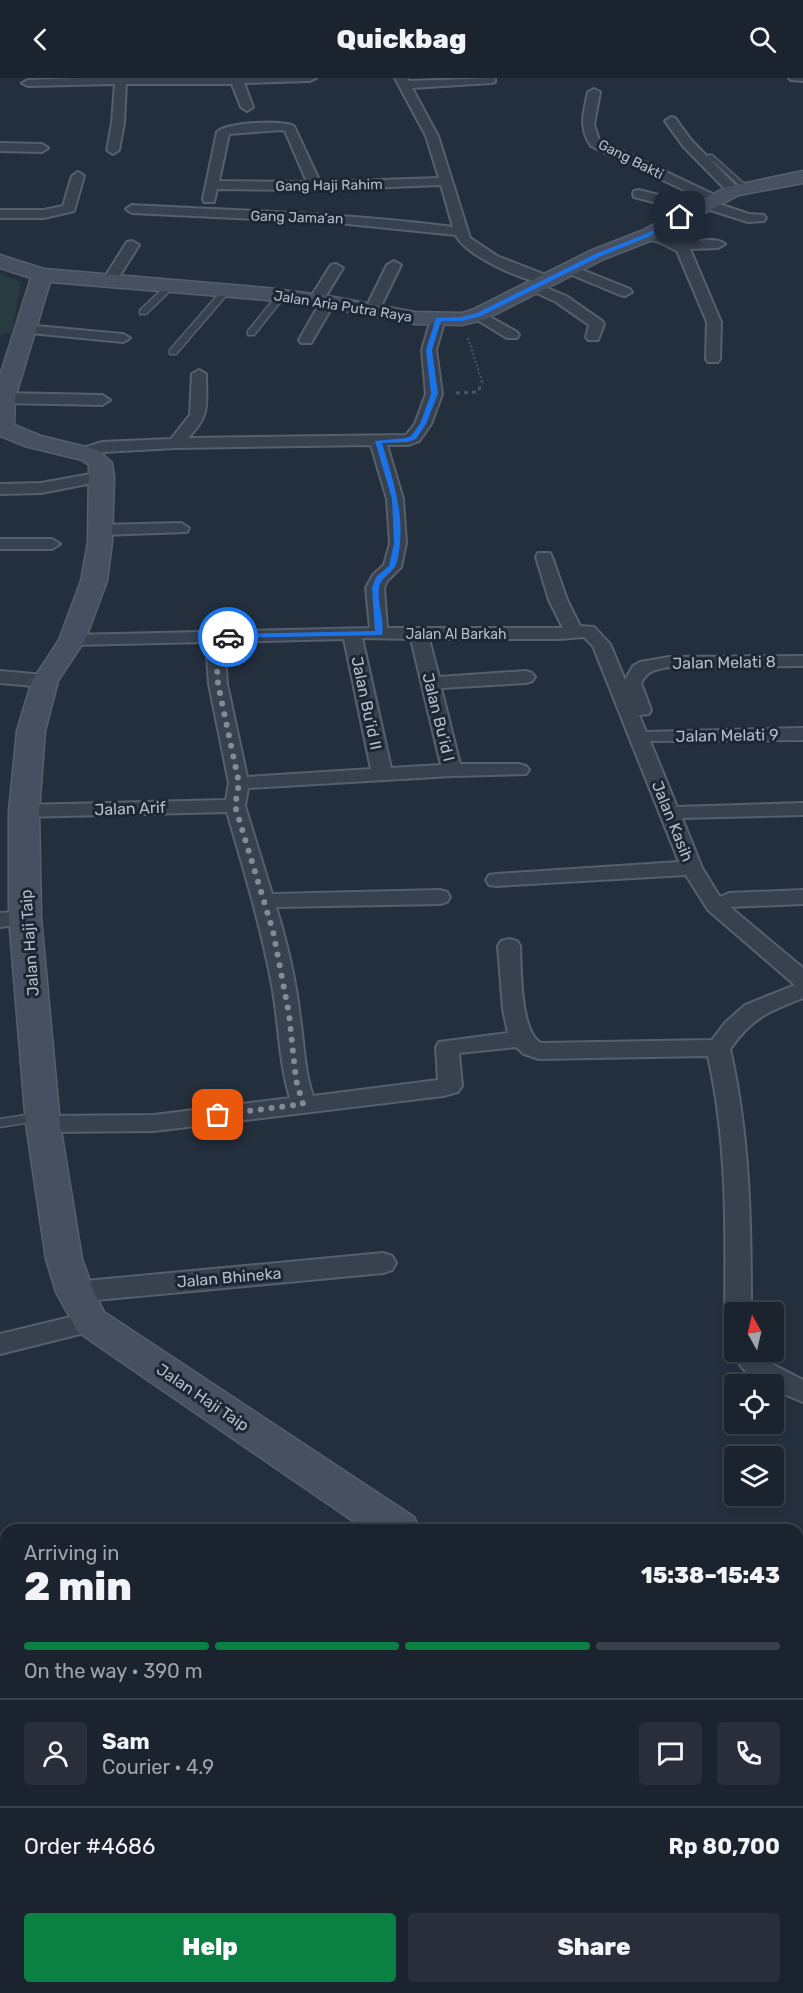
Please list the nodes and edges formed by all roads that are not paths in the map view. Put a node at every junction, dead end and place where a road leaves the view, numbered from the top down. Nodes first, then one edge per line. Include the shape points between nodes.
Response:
1 (294, 78) edge
2 (310, 78) edge
3 (795, 78) edge
4 (803, 78) edge
5 (121, 80) junction
6 (180, 80) edge
7 (491, 80) dead end
8 (237, 81) junction
9 (403, 81) edge
10 (28, 84) dead end
11 (594, 92) dead end
12 (247, 107) dead end
13 (671, 122) dead end
14 (0, 147) edge
15 (42, 148) dead end
16 (113, 150) dead end
17 (711, 156) dead end
18 (78, 176) dead end
19 (803, 177) edge
20 (447, 181) junction
21 (211, 185) junction
22 (315, 186) junction
23 (741, 190) junction
24 (639, 194) dead end
25 (705, 204) junction
26 (132, 209) dead end
27 (0, 214) edge
28 (208, 214) junction
29 (759, 218) dead end
30 (462, 232) junction
31 (648, 235) junction
32 (718, 244) dead end
33 (132, 245) dead end
34 (680, 246) junction
35 (0, 261) edge
36 (393, 265) dead end
37 (336, 268) dead end
38 (570, 268) junction
39 (42, 275) junction
40 (110, 280) junction
41 (541, 283) junction
42 (172, 285) junction
43 (226, 291) junction
44 (625, 292) dead end
45 (281, 296) junction
46 (322, 301) junction
47 (372, 310) junction
48 (143, 312) dead end
49 (471, 317) junction
50 (438, 319) junction
51 (26, 329) junction
52 (251, 333) dead end
53 (512, 335) dead end
54 (593, 337) dead end
55 (123, 338) dead end
56 (306, 340) dead end
57 (173, 352) dead end
58 (713, 359) dead end
59 (199, 374) dead end
60 (102, 400) dead end
61 (2, 418) edge
62 (378, 441) junction
63 (175, 443) junction
64 (83, 453) junction
65 (102, 477) junction
66 (0, 489) edge
67 (181, 528) dead end
68 (101, 530) junction
69 (0, 544) edge
70 (52, 544) dead end
71 (544, 557) dead end
72 (581, 632) junction
73 (352, 633) junction
74 (379, 633) junction
75 (419, 634) junction
76 (215, 637) junction
77 (72, 640) junction
78 (803, 661) edge
79 (0, 677) edge
80 (526, 678) dead end
81 (45, 681) junction
82 (431, 683) junction
83 (803, 734) edge
84 (651, 736) junction
85 (452, 770) junction
86 (519, 770) dead end
87 (382, 773) junction
88 (239, 783) junction
89 (235, 806) junction
90 (803, 809) edge
91 (24, 812) junction
92 (682, 812) junction
93 (692, 868) junction
94 (496, 880) dead end
95 (440, 897) dead end
96 (803, 897) edge
97 (729, 900) junction
98 (266, 901) junction
99 (13, 919) edge
100 (509, 946) dead end
101 (803, 959) edge
102 (803, 980) edge
103 (803, 990) edge
104 (522, 1039) junction
105 (718, 1048) junction
106 (303, 1104) junction
107 (43, 1120) junction
108 (0, 1123) edge
109 (383, 1263) dead end
110 (75, 1292) junction
111 (738, 1302) edge
112 (91, 1322) junction
113 (0, 1344) edge
114 (751, 1362) edge
115 (803, 1394) edge
116 (390, 1524) edge

1 - 2 street
1 - 8 street
3 - 4 street
5 - 6 street
5 - 10 street
5 - 16 street
6 - 8 street
7 - 9 street
8 - 12 street
9 - 20 street via 432,136
11 - 25 street, Gang Bakti via 588,125 595,142
13 - 23 street via 687,143
14 - 15 street
17 - 23 lane
18 - 27 street via 69,208 49,213
19 - 23 street, Jalan Aria Putra Raya
20 - 22 street, Gang Haji Rahim
20 - 30 street
21 - 22 street, Gang Haji Rahim
21 - 22 street via 223,132 284,126 290,129
21 - 28 street
23 - 25 street, Jalan Aria Putra Raya
24 - 25 street
25 - 29 street
25 - 31 street, Jalan Aria Putra Raya
26 - 28 street, Gang Jama’an
28 - 30 street, Gang Jama’an via 339,218
30 - 41 street via 472,248
31 - 34 street
31 - 38 street, Jalan Aria Putra Raya
32 - 34 street
33 - 40 street
34 - 58 street via 714,322
35 - 39 street, Jalan Aria Putra Raya
36 - 47 street
37 - 46 street
38 - 41 street, Jalan Aria Putra Raya
38 - 44 street
39 - 40 street, Jalan Aria Putra Raya
39 - 51 street
40 - 42 street, Jalan Aria Putra Raya
41 - 49 street, Jalan Aria Putra Raya
41 - 54 street via 597,324
42 - 43 street, Jalan Aria Putra Raya
42 - 48 lane
43 - 45 street, Jalan Aria Putra Raya
43 - 57 lane
45 - 46 street, Jalan Aria Putra Raya
45 - 52 lane
46 - 47 street, Jalan Aria Putra Raya
46 - 56 street
47 - 50 street, Jalan Aria Putra Raya
49 - 50 street, Jalan Aria Putra Raya
49 - 53 street
50 - 62 street via 429,350 434,394 423,424 414,438
51 - 55 street
51 - 61 street
59 - 63 street via 198,415
60 - 61 street
61 - 64 street via 12,434
62 - 63 street
62 - 74 street via 395,499 398,543 392,567 375,588
63 - 64 street via 102,447
64 - 65 street via 100,463
65 - 66 street via 41,488
65 - 68 street, Jalan Haji Taip
67 - 68 street
68 - 77 street, Jalan Haji Taip via 94,581
69 - 70 street
71 - 72 street, Jalan Kasih via 558,600
72 - 75 street, Jalan Al Barkah
72 - 93 street, Jalan Kasih via 601,644
73 - 74 street, Jalan Al Barkah
73 - 76 street, Jalan Al Barkah
73 - 87 street, Jalan Bu’id II
74 - 75 street, Jalan Al Barkah
75 - 82 street, Jalan Bu’id I
76 - 77 street, Jalan Al Barkah
76 - 88 street via 218,684
77 - 81 street, Jalan Haji Taip
78 - 84 street, Jalan Melati 8 via 669,662 646,666 632,683
79 - 81 street
80 - 82 street
81 - 91 street, Jalan Haji Taip via 31,731
82 - 85 street, Jalan Bu’id I
83 - 84 street, Jalan Melati 9
84 - 92 street
85 - 86 street, Jalan Bu’id I
85 - 87 street
87 - 88 street
88 - 89 street
89 - 91 street, Jalan Arif
89 - 98 street
90 - 92 street
91 - 99 street, Jalan Haji Taip
92 - 97 street
93 - 94 street
93 - 102 street, Jalan Kasih via 715,904
95 - 98 street
96 - 97 street
97 - 101 street
98 - 106 street
99 - 107 street, Jalan Haji Taip
100 - 104 street
103 - 105 street via 753,1010
104 - 105 street via 539,1051
104 - 106 street via 447,1047 450,1086
105 - 111 street via 729,1089 738,1169
106 - 107 street via 154,1123
107 - 108 lane
107 - 110 street, Jalan Haji Taip via 64,1259
109 - 110 street, Jalan Bhineka
110 - 112 street, Jalan Haji Taip
112 - 113 street
112 - 116 street, Jalan Haji Taip
114 - 115 street

